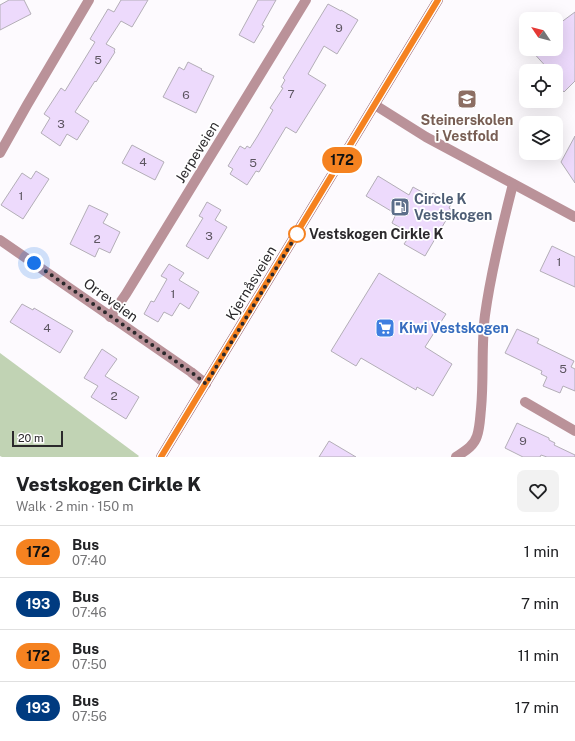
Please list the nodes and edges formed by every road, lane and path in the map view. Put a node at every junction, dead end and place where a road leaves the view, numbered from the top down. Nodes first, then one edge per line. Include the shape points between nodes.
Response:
1 (89, 0) edge
2 (306, 0) edge
3 (438, 0) edge
4 (375, 105) junction
5 (0, 153) edge
6 (513, 184) junction
7 (575, 217) edge
8 (0, 240) edge
9 (110, 317) junction
10 (206, 384) junction
11 (525, 402) dead end
12 (575, 431) edge
13 (161, 457) edge
14 (456, 457) edge

1 - 5 street
2 - 9 street, Jerpeveien
3 - 4 main road, Kjernåsveien
4 - 6 street via 426,137
4 - 10 main road, Kjernåsveien
6 - 7 street
6 - 14 street via 485,315 479,429 472,446
8 - 9 street, Orreveien
9 - 10 street, Orreveien
10 - 13 main road, Kjernåsveien
11 - 12 street

